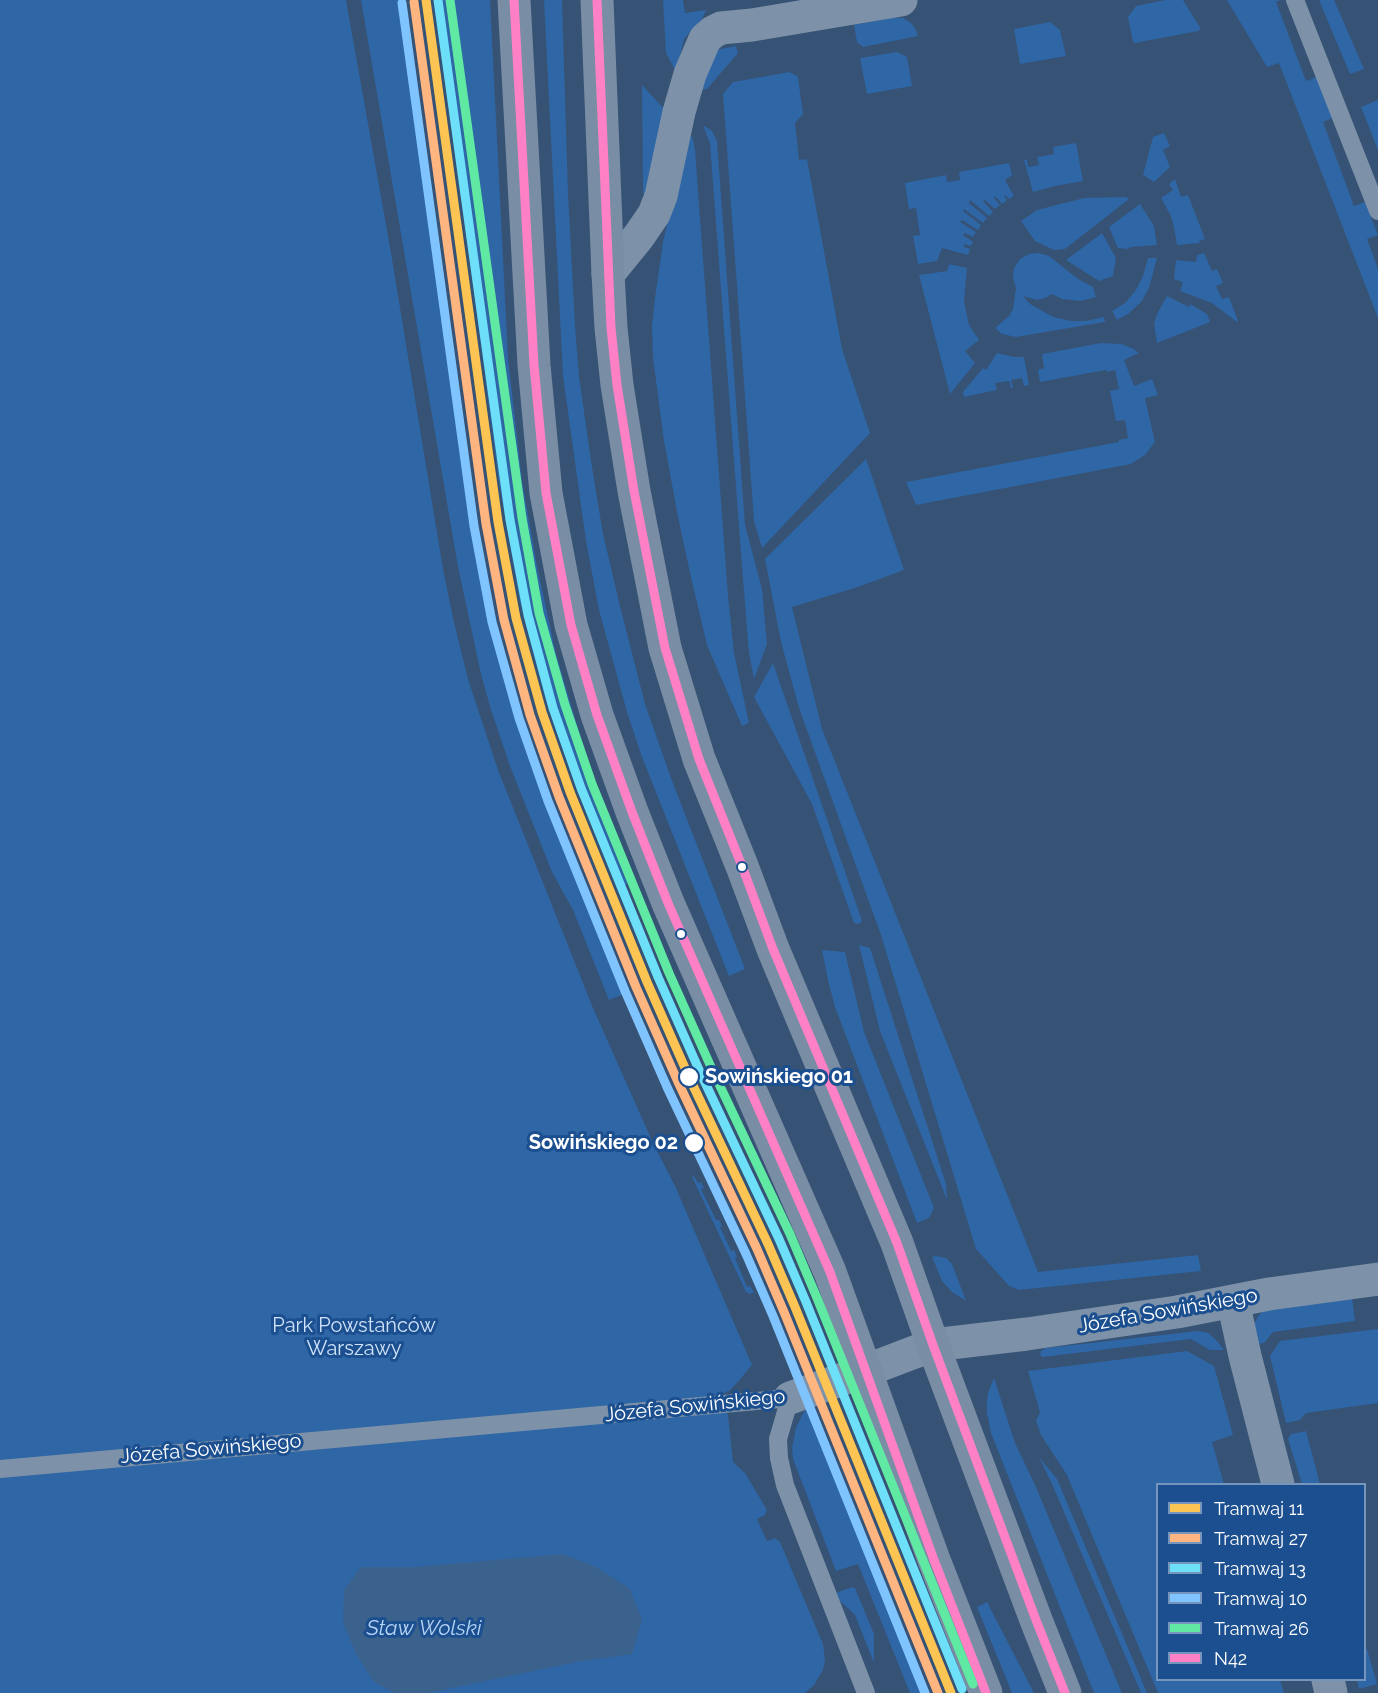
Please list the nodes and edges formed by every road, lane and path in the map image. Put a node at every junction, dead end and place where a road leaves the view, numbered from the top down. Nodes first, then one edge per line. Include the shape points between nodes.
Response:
1 (514, 0) edge
2 (597, 0) edge
3 (901, 0) edge
4 (1295, 0) edge
5 (1378, 211) edge
6 (608, 274) junction
7 (1378, 1279) edge
8 (1233, 1301) junction
9 (933, 1345) junction
10 (865, 1371) junction
11 (790, 1398) junction
12 (0, 1469) edge
13 (1277, 1483) edge
14 (860, 1692) edge
15 (986, 1693) edge
16 (1065, 1693) edge

1 - 10 main road via 535,377 546,493 571,625 597,715 632,813 820,1247
2 - 6 main road
3 - 6 street via 722,28 705,39 690,74 662,196 639,236
4 - 5 lane
6 - 9 main road via 617,385 636,502 669,659 699,759 773,949 897,1243
7 - 8 street, Józefa Sowińskiego
8 - 9 street, Józefa Sowińskiego
8 - 13 street
9 - 10 street, Józefa Sowińskiego
9 - 16 main road
10 - 11 street, Józefa Sowińskiego
10 - 15 main road
11 - 12 lane, Józefa Sowińskiego
11 - 14 lane via 778,1439 785,1485

